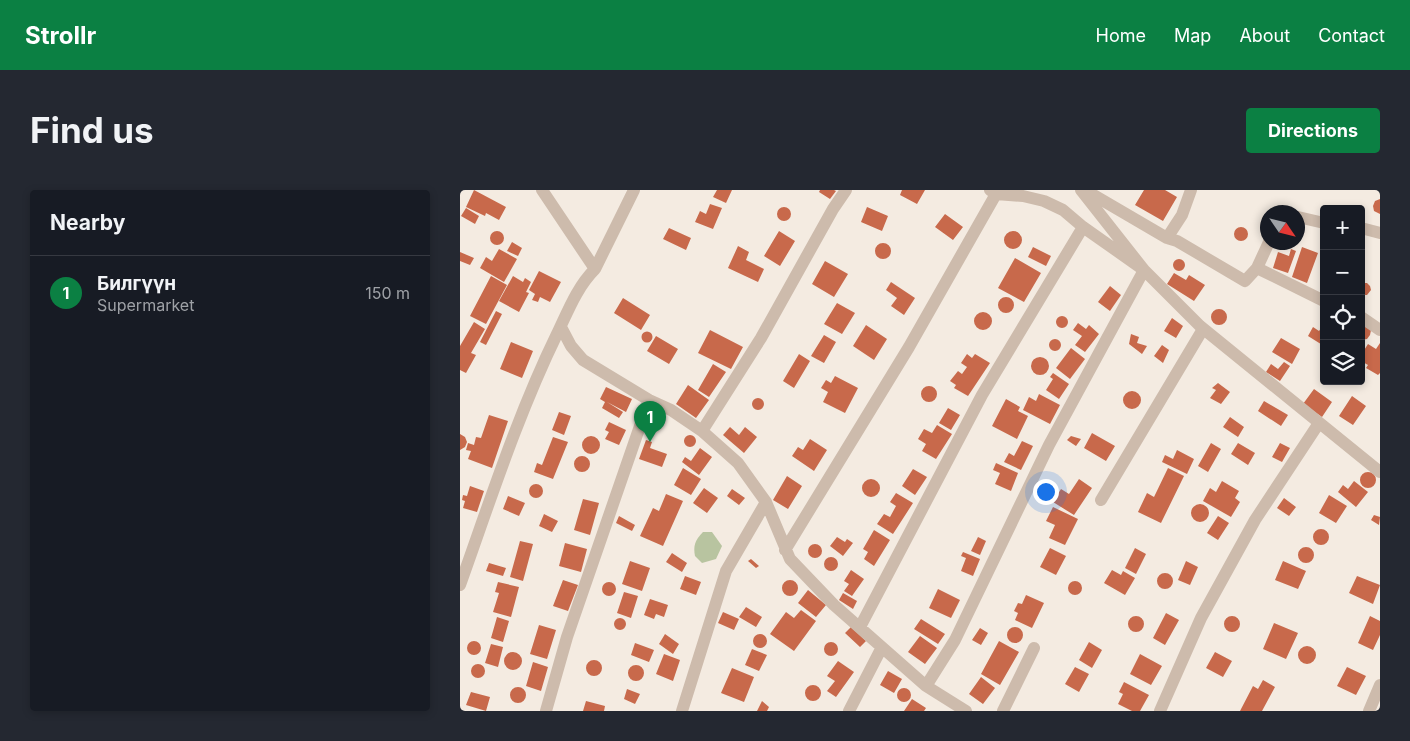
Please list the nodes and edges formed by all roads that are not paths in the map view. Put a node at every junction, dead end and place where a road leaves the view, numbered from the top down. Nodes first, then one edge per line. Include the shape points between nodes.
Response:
1 (542, 190) edge
2 (634, 190) edge
3 (846, 190) edge
4 (1083, 190) edge
5 (1191, 190) edge
6 (993, 192) edge
7 (1305, 219) edge
8 (1320, 222) edge
9 (1083, 227) junction
10 (1365, 229) edge
11 (1380, 233) edge
12 (1167, 238) junction
13 (1265, 250) edge
14 (1257, 268) junction
15 (595, 269) junction
16 (1144, 270) junction
17 (1320, 299) edge
18 (1365, 320) edge
19 (561, 327) junction
20 (1203, 329) junction
21 (1380, 330) edge
22 (649, 400) junction
23 (1319, 423) junction
24 (702, 430) junction
25 (1380, 472) edge
26 (1101, 500) dead end
27 (766, 502) junction
28 (785, 550) junction
29 (460, 585) edge
30 (860, 627) junction
31 (882, 647) junction
32 (1034, 648) dead end
33 (1380, 685) edge
34 (926, 686) junction
35 (546, 711) edge
36 (682, 711) edge
37 (849, 711) edge
38 (966, 711) edge
39 (1003, 711) edge
40 (1160, 711) edge
41 (1369, 711) edge

1 - 15 street
2 - 15 street
3 - 24 street via 761,338
4 - 12 street
4 - 16 street
5 - 12 street via 1182,215
6 - 9 street via 1044,201
6 - 28 street via 909,347
7 - 8 street
9 - 16 street
9 - 30 street via 982,395
10 - 11 street
12 - 14 street via 1245,281
13 - 14 street
14 - 17 street
15 - 19 street via 584,281
16 - 20 street
16 - 34 street via 1049,445 955,640
18 - 21 street
19 - 22 street via 583,360
19 - 29 street via 529,397
20 - 23 street
20 - 26 street
22 - 24 street
22 - 35 street via 567,637
23 - 25 street
23 - 40 street via 1255,520 1230,565 1201,618
24 - 27 street via 738,463
27 - 28 street
27 - 36 street via 726,570
28 - 30 street via 834,605
30 - 31 street
31 - 34 street
31 - 37 street
32 - 39 street
33 - 41 street
34 - 38 street

